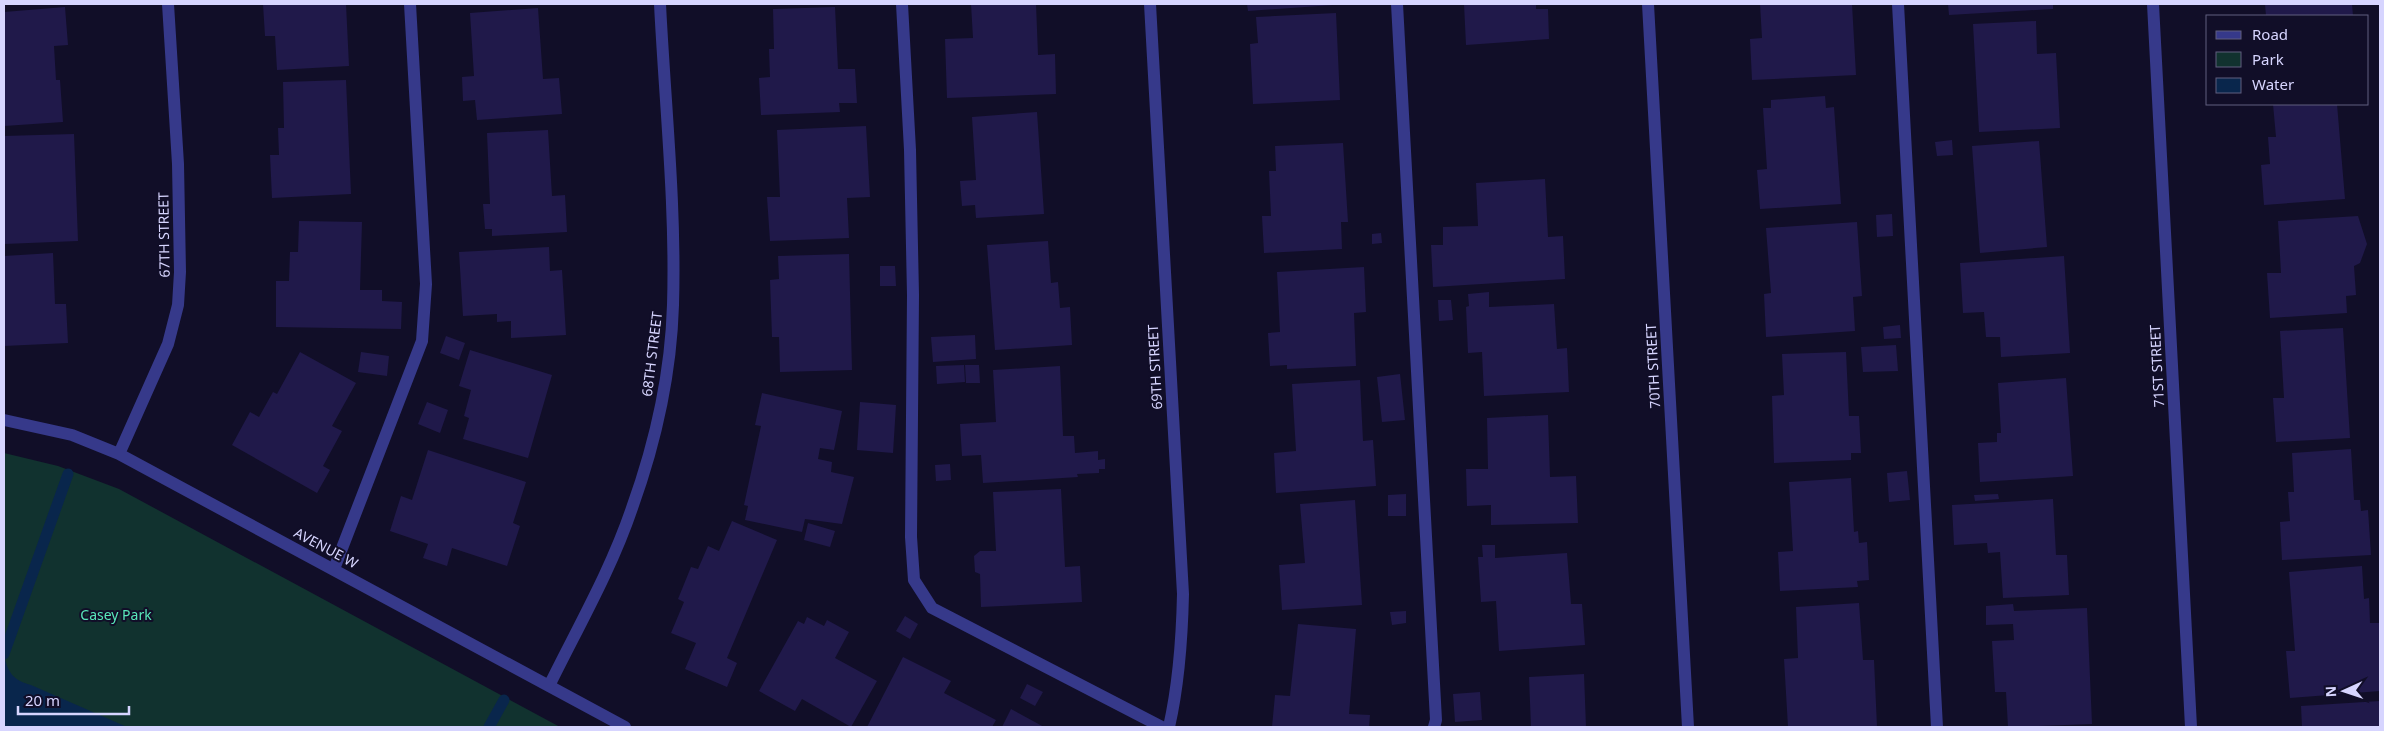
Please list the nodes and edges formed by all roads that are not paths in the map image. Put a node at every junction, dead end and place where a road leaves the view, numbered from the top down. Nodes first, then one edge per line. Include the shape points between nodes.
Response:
1 (168, 4) edge
2 (410, 4) edge
3 (660, 4) edge
4 (902, 4) edge
5 (1150, 4) edge
6 (1397, 4) edge
7 (1648, 4) edge
8 (1898, 4) edge
9 (2153, 4) edge
10 (4, 420) edge
11 (119, 454) junction
12 (334, 569) junction
13 (549, 686) junction
14 (625, 727) edge
15 (1162, 727) edge
16 (1169, 727) edge
17 (1434, 727) edge
18 (1688, 727) edge
19 (1937, 727) edge
20 (2191, 727) edge

1 - 11 street, 67TH STREET via 178,164 178,305 168,344
2 - 12 street via 426,284 422,341
3 - 13 street, 68TH STREET via 673,239 673,307 661,402 632,508 615,553
4 - 15 street via 910,150 913,295 911,537 914,580 932,608
5 - 16 street, 69TH STREET via 1182,594 1182,646 1177,694
6 - 17 street
7 - 18 street, 70TH STREET
8 - 19 street
9 - 20 street, 71ST STREET
10 - 11 street, AVENUE W via 72,435
11 - 12 street, AVENUE W
12 - 13 street, AVENUE W
13 - 14 street, AVENUE W

